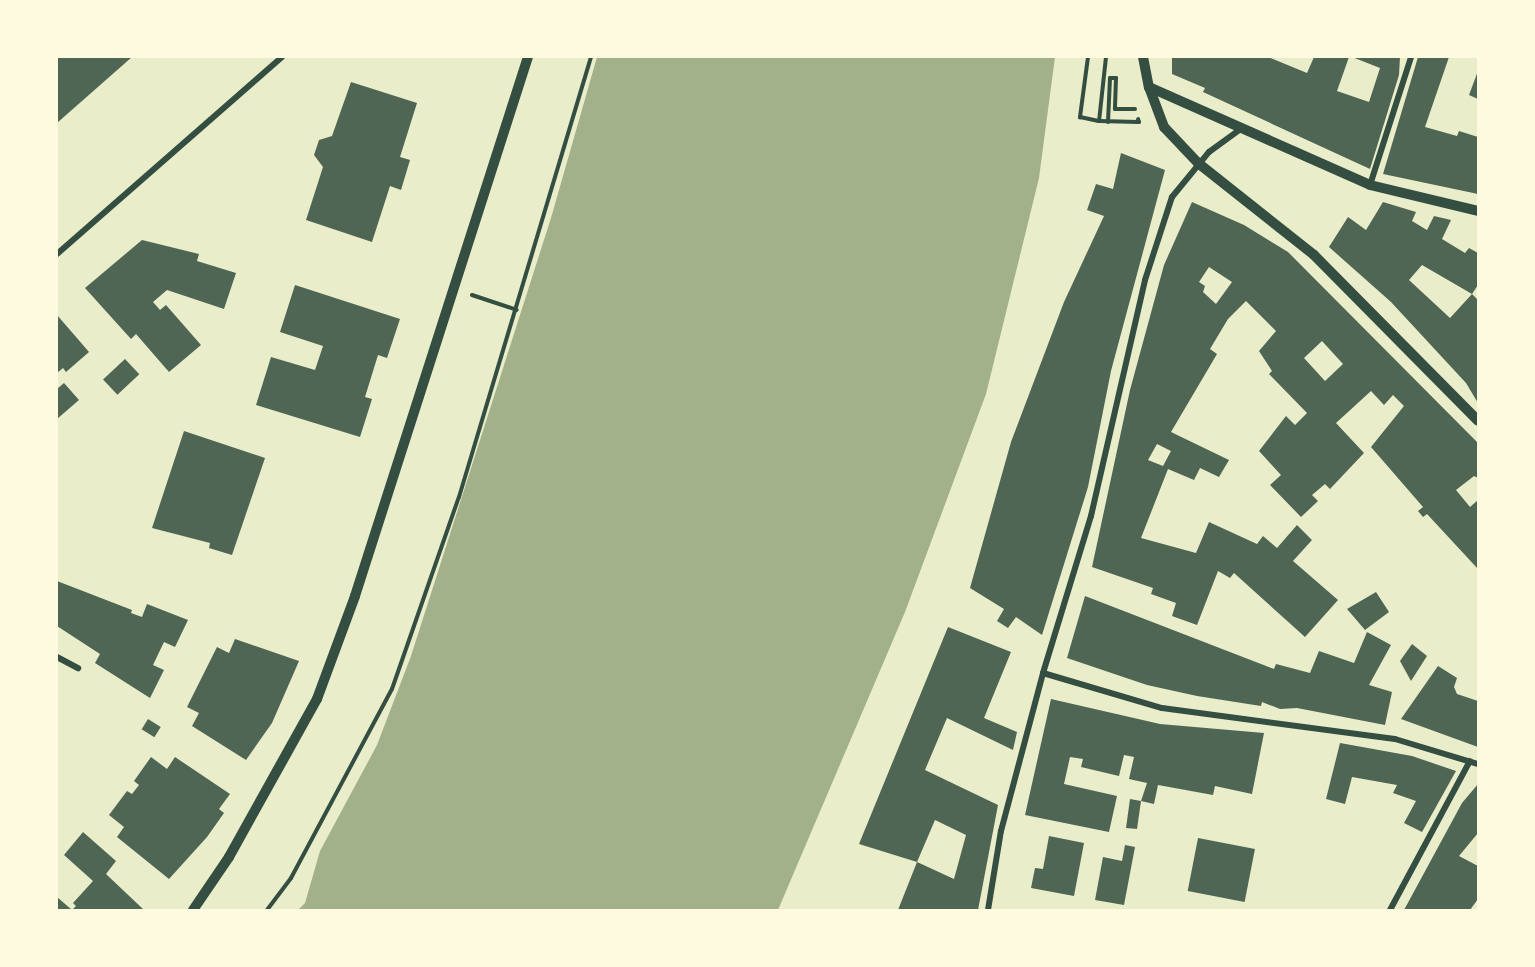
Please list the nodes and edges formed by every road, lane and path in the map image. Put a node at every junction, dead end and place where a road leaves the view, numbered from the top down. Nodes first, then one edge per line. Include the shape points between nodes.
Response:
1 (282, 57) edge
2 (528, 57) edge
3 (591, 57) edge
4 (1088, 57) edge
5 (1106, 57) edge
6 (1143, 57) edge
7 (1411, 57) edge
8 (1149, 87) junction
9 (1135, 109) dead end
10 (1099, 121) junction
11 (1110, 122) junction
12 (1139, 122) dead end
13 (1243, 128) junction
14 (1198, 163) junction
15 (1370, 185) junction
16 (1478, 211) edge
17 (57, 254) edge
18 (455, 289) junction
19 (517, 310) junction
20 (1478, 421) edge
21 (57, 657) edge
22 (78, 668) dead end
23 (1043, 673) junction
24 (1470, 761) junction
25 (1478, 765) edge
26 (193, 910) edge
27 (267, 910) edge
28 (988, 910) edge
29 (1390, 910) edge

1 - 17 street
2 - 18 street
3 - 19 path
4 - 10 path via 1080,117
5 - 10 path
6 - 8 street
7 - 15 street
8 - 13 street
8 - 14 street via 1164,127
9 - 11 path via 1115,109 1116,78 1110,78
10 - 11 path
11 - 12 path
13 - 14 street via 1231,132
13 - 15 street
14 - 20 street via 1314,255
14 - 23 street via 1172,197 1145,280 1091,516
15 - 16 street
18 - 19 path
18 - 26 street via 317,699 229,857
19 - 27 path via 459,497 392,689 291,878
21 - 22 street
23 - 24 street via 1162,708 1395,739
23 - 28 street via 1001,831
24 - 25 street
24 - 29 street

